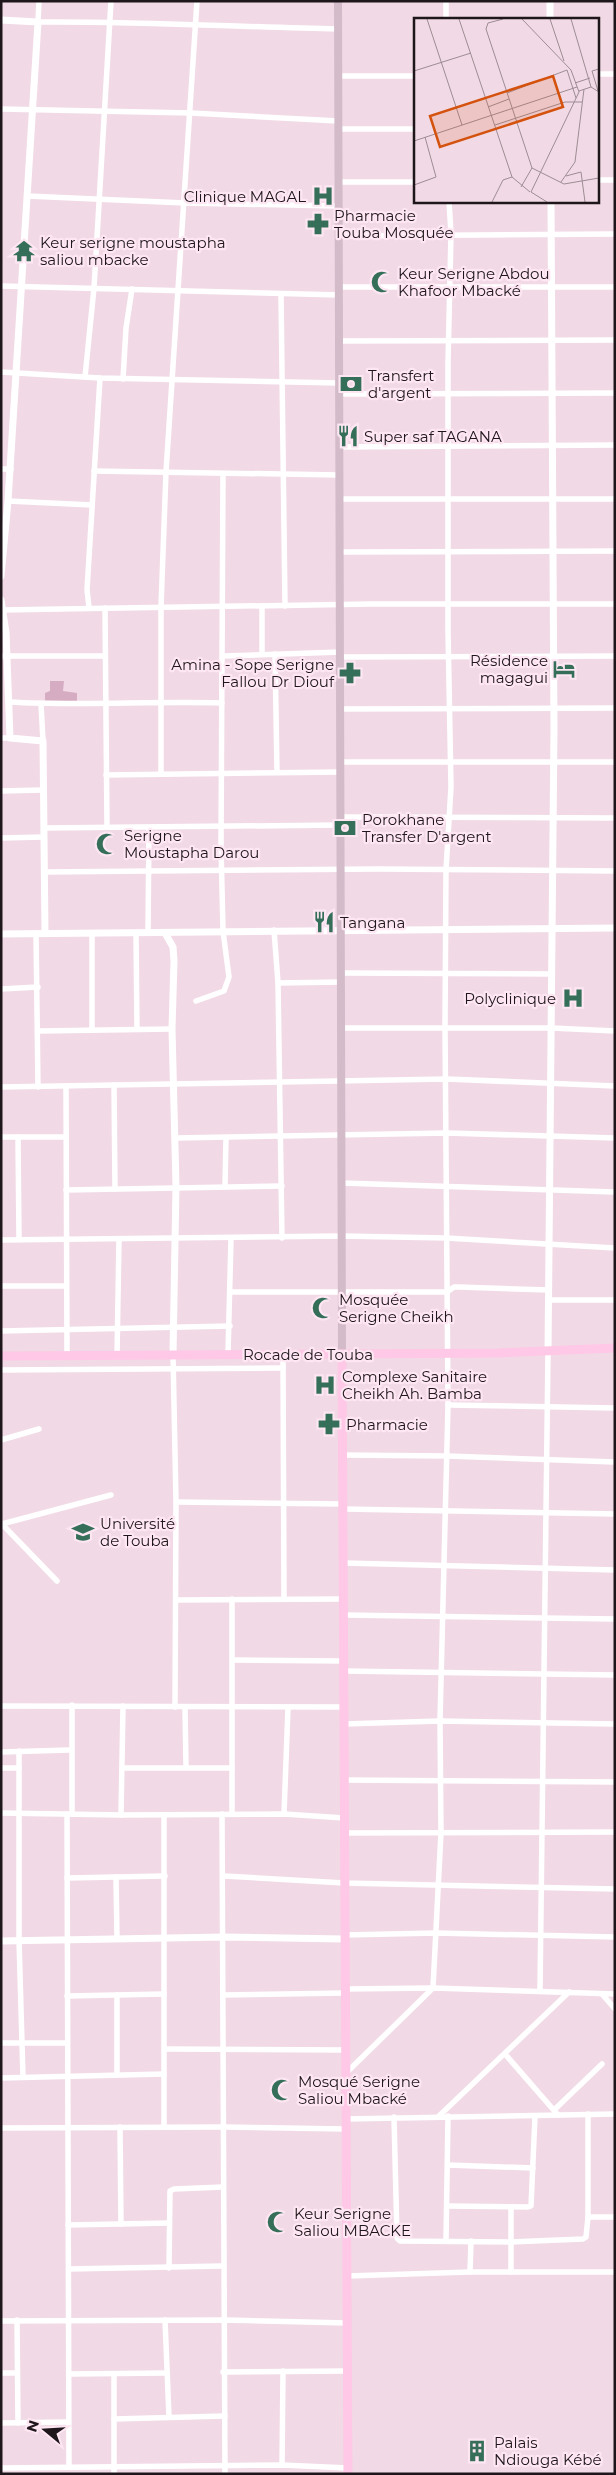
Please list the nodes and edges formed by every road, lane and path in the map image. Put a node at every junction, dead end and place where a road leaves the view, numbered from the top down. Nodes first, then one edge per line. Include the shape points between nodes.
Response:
1 (39, 1) edge
2 (111, 1) edge
3 (197, 1) edge
4 (338, 1) edge
5 (446, 1) edge
6 (550, 1) edge
7 (446, 18) edge
8 (550, 18) edge
9 (1, 20) edge
10 (38, 22) junction
11 (109, 22) junction
12 (196, 26) junction
13 (338, 29) junction
14 (598, 74) edge
15 (615, 74) edge
16 (339, 76) junction
17 (414, 76) edge
18 (1, 110) edge
19 (33, 110) junction
20 (104, 112) junction
21 (191, 113) junction
22 (338, 125) junction
23 (414, 129) edge
24 (598, 180) edge
25 (615, 180) edge
26 (339, 182) junction
27 (414, 182) edge
28 (27, 196) junction
29 (99, 199) junction
30 (449, 202) edge
31 (551, 202) edge
32 (185, 203) junction
33 (339, 206) junction
34 (451, 234) junction
35 (550, 234) junction
36 (615, 234) edge
37 (340, 236) junction
38 (1, 286) edge
39 (22, 286) junction
40 (449, 287) junction
41 (550, 287) junction
42 (615, 287) edge
43 (94, 288) junction
44 (132, 289) junction
45 (176, 291) junction
46 (340, 291) junction
47 (281, 294) junction
48 (615, 340) edge
49 (340, 341) junction
50 (449, 341) junction
51 (550, 341) junction
52 (1, 372) edge
53 (17, 373) junction
54 (85, 377) junction
55 (100, 378) junction
56 (123, 378) junction
57 (172, 378) junction
58 (284, 382) junction
59 (339, 383) junction
60 (448, 392) junction
61 (551, 393) junction
62 (615, 393) edge
63 (339, 394) junction
64 (552, 445) junction
65 (615, 445) edge
66 (449, 446) junction
67 (339, 447) junction
68 (1, 468) edge
69 (10, 469) junction
70 (94, 471) junction
71 (166, 472) junction
72 (224, 474) junction
73 (284, 475) junction
74 (339, 475) junction
75 (339, 499) junction
76 (448, 499) junction
77 (552, 499) junction
78 (615, 499) edge
79 (8, 501) junction
80 (92, 505) junction
81 (3, 541) edge
82 (449, 551) junction
83 (553, 551) junction
84 (615, 551) edge
85 (339, 552) junction
86 (1, 576) edge
87 (1, 600) edge
88 (552, 603) junction
89 (341, 604) junction
90 (448, 604) junction
91 (615, 604) edge
92 (262, 606) junction
93 (286, 606) junction
94 (161, 607) junction
95 (224, 607) junction
96 (89, 608) junction
97 (105, 608) junction
98 (2, 610) edge
99 (262, 654) junction
100 (275, 654) junction
101 (341, 655) junction
102 (4, 656) edge
103 (104, 656) junction
104 (223, 656) junction
105 (448, 656) junction
106 (552, 656) junction
107 (615, 656) edge
108 (160, 701) junction
109 (9, 702) junction
110 (106, 702) junction
111 (222, 703) junction
112 (41, 704) junction
113 (450, 708) junction
114 (553, 708) junction
115 (615, 708) edge
116 (341, 709) junction
117 (1, 738) edge
118 (10, 738) junction
119 (43, 740) junction
120 (341, 762) junction
121 (450, 762) junction
122 (553, 762) junction
123 (615, 762) edge
124 (276, 772) junction
125 (341, 772) junction
126 (161, 773) junction
127 (222, 773) junction
128 (106, 775) junction
129 (1, 790) edge
130 (44, 790) junction
131 (553, 816) junction
132 (448, 818) junction
133 (615, 818) edge
134 (341, 821) junction
135 (221, 826) junction
136 (107, 827) junction
137 (44, 828) junction
138 (149, 828) junction
139 (44, 837) junction
140 (1, 838) edge
141 (341, 870) junction
142 (446, 870) junction
143 (221, 871) junction
144 (553, 871) junction
145 (615, 871) edge
146 (45, 872) junction
147 (149, 872) junction
148 (615, 928) edge
149 (341, 929) junction
150 (446, 929) junction
151 (551, 929) junction
152 (274, 930) junction
153 (223, 931) junction
154 (45, 932) junction
155 (36, 933) junction
156 (92, 933) junction
157 (136, 933) junction
158 (148, 933) junction
159 (165, 933) junction
160 (1, 934) edge
161 (342, 973) junction
162 (446, 973) junction
163 (551, 974) junction
164 (342, 982) junction
165 (278, 983) junction
166 (38, 987) junction
167 (1, 988) edge
168 (196, 1001) dead end
169 (445, 1027) junction
170 (341, 1028) junction
171 (552, 1028) junction
172 (172, 1029) junction
173 (92, 1030) junction
174 (137, 1030) junction
175 (39, 1031) junction
176 (615, 1031) edge
177 (447, 1079) junction
178 (342, 1080) junction
179 (551, 1083) junction
180 (173, 1084) junction
181 (279, 1084) junction
182 (114, 1085) junction
183 (615, 1086) edge
184 (1, 1087) edge
185 (38, 1087) junction
186 (66, 1087) junction
187 (447, 1133) junction
188 (342, 1134) junction
189 (65, 1136) junction
190 (1, 1137) edge
191 (18, 1137) junction
192 (282, 1137) junction
193 (550, 1137) junction
194 (175, 1138) junction
195 (226, 1138) junction
196 (615, 1138) edge
197 (342, 1183) junction
198 (447, 1185) junction
199 (176, 1186) junction
200 (225, 1186) junction
201 (282, 1186) junction
202 (115, 1189) junction
203 (550, 1189) junction
204 (66, 1190) junction
205 (615, 1192) edge
206 (342, 1236) junction
207 (175, 1237) junction
208 (231, 1238) junction
209 (282, 1238) junction
210 (446, 1238) junction
211 (19, 1239) junction
212 (119, 1239) junction
213 (1, 1240) edge
214 (66, 1240) junction
215 (550, 1246) junction
216 (615, 1248) edge
217 (1, 1286) edge
218 (66, 1286) junction
219 (549, 1290) junction
220 (231, 1292) junction
221 (342, 1292) junction
222 (447, 1292) junction
223 (548, 1300) junction
224 (615, 1300) edge
225 (174, 1326) junction
226 (230, 1326) junction
227 (117, 1328) junction
228 (68, 1329) junction
229 (1, 1331) edge
230 (615, 1348) edge
231 (548, 1352) junction
232 (448, 1353) junction
233 (228, 1354) junction
234 (283, 1354) junction
235 (342, 1354) junction
236 (67, 1355) junction
237 (1, 1356) edge
238 (117, 1356) junction
239 (173, 1356) junction
240 (173, 1368) junction
241 (283, 1368) junction
242 (1, 1370) edge
243 (448, 1406) junction
244 (548, 1406) junction
245 (615, 1408) edge
246 (39, 1429) dead end
247 (1, 1440) edge
248 (343, 1455) junction
249 (447, 1456) junction
250 (547, 1461) junction
251 (615, 1462) edge
252 (111, 1495) dead end
253 (176, 1502) junction
254 (283, 1503) junction
255 (343, 1507) junction
256 (444, 1510) junction
257 (548, 1514) junction
258 (615, 1514) edge
259 (2, 1523) edge
260 (344, 1563) junction
261 (444, 1566) junction
262 (546, 1568) junction
263 (615, 1570) edge
264 (56, 1581) dead end
265 (232, 1599) junction
266 (284, 1599) junction
267 (344, 1599) junction
268 (176, 1600) junction
269 (344, 1615) junction
270 (442, 1617) junction
271 (545, 1620) junction
272 (615, 1620) edge
273 (233, 1660) junction
274 (344, 1666) junction
275 (442, 1672) junction
276 (544, 1674) junction
277 (615, 1675) edge
278 (72, 1705) junction
279 (1, 1706) edge
280 (123, 1706) junction
281 (175, 1707) junction
282 (344, 1707) junction
283 (185, 1708) junction
284 (233, 1708) junction
285 (288, 1708) junction
286 (440, 1722) junction
287 (544, 1723) junction
288 (344, 1724) junction
289 (615, 1724) edge
290 (70, 1750) junction
291 (19, 1751) junction
292 (1, 1752) edge
293 (186, 1766) junction
294 (1, 1768) edge
295 (19, 1768) junction
296 (124, 1768) junction
297 (232, 1768) junction
298 (440, 1779) junction
299 (343, 1780) junction
300 (543, 1780) junction
301 (615, 1782) edge
302 (1, 1813) edge
303 (232, 1813) junction
304 (20, 1814) junction
305 (69, 1814) junction
306 (222, 1814) junction
307 (284, 1814) junction
308 (121, 1815) junction
309 (164, 1815) junction
310 (344, 1818) junction
311 (440, 1832) junction
312 (615, 1832) edge
313 (344, 1833) junction
314 (542, 1833) junction
315 (165, 1876) junction
316 (224, 1876) junction
317 (116, 1877) junction
318 (67, 1878) junction
319 (344, 1883) junction
320 (438, 1885) junction
321 (542, 1888) junction
322 (615, 1889) edge
323 (436, 1933) junction
324 (540, 1935) junction
325 (224, 1936) junction
326 (344, 1937) junction
327 (615, 1937) edge
328 (165, 1938) junction
329 (67, 1939) junction
330 (117, 1939) junction
331 (19, 1940) junction
332 (1, 1941) edge
333 (433, 1988) junction
334 (344, 1991) junction
335 (540, 1991) junction
336 (569, 1992) junction
337 (164, 1994) junction
338 (223, 1994) junction
339 (602, 1994) junction
340 (615, 1994) edge
341 (117, 1995) junction
342 (67, 1996) junction
343 (615, 2009) edge
344 (1, 2043) edge
345 (22, 2043) junction
346 (67, 2043) junction
347 (223, 2048) junction
348 (165, 2049) junction
349 (345, 2050) junction
350 (505, 2054) junction
351 (602, 2064) dead end
352 (117, 2074) junction
353 (164, 2074) junction
354 (345, 2074) junction
355 (68, 2075) junction
356 (23, 2077) junction
357 (1, 2078) edge
358 (615, 2108) edge
359 (556, 2113) junction
360 (588, 2114) junction
361 (611, 2114) edge
362 (439, 2116) junction
363 (448, 2116) junction
364 (535, 2116) junction
365 (394, 2117) junction
366 (346, 2124) junction
367 (223, 2126) junction
368 (67, 2127) junction
369 (120, 2127) junction
370 (164, 2127) junction
371 (1, 2128) edge
372 (448, 2165) junction
373 (533, 2168) junction
374 (223, 2188) junction
375 (447, 2206) junction
376 (511, 2208) junction
377 (588, 2217) junction
378 (615, 2217) edge
379 (169, 2223) junction
380 (121, 2224) junction
381 (68, 2225) junction
382 (446, 2240) junction
383 (471, 2241) junction
384 (510, 2242) junction
385 (223, 2266) junction
386 (169, 2268) junction
387 (69, 2269) junction
388 (470, 2272) junction
389 (510, 2272) junction
390 (615, 2272) edge
391 (347, 2276) junction
392 (17, 2320) junction
393 (165, 2320) junction
394 (224, 2320) junction
395 (1, 2321) edge
396 (68, 2321) junction
397 (347, 2323) junction
398 (283, 2371) junction
399 (347, 2371) junction
400 (167, 2372) junction
401 (224, 2372) junction
402 (17, 2373) junction
403 (1, 2374) edge
404 (69, 2374) junction
405 (114, 2374) junction
406 (225, 2416) junction
407 (169, 2417) junction
408 (114, 2419) junction
409 (18, 2422) junction
410 (68, 2422) junction
411 (1, 2423) edge
412 (282, 2465) junction
413 (114, 2466) junction
414 (225, 2466) junction
415 (69, 2467) junction
416 (1, 2468) edge
417 (348, 2471) edge
418 (114, 2474) edge
419 (225, 2474) edge

1 - 10 street
2 - 11 street
3 - 12 street
4 - 13 main road
5 - 7 street
6 - 8 street
9 - 10 street
10 - 11 street
10 - 19 street
11 - 12 street
11 - 20 street
12 - 13 street
12 - 21 street
13 - 16 main road
14 - 15 street
16 - 17 street
16 - 22 main road
18 - 19 street
19 - 20 street
19 - 28 street
20 - 21 street
20 - 29 street
21 - 22 street
21 - 32 street
22 - 23 street
22 - 26 main road
24 - 25 street
26 - 27 street
26 - 33 main road
28 - 29 street
28 - 39 street
29 - 32 street
29 - 43 street
30 - 34 street
31 - 35 street
32 - 33 street
32 - 45 street
33 - 37 main road
34 - 35 street
34 - 37 street
34 - 40 street
35 - 36 street
35 - 41 street
37 - 46 main road
38 - 39 street
39 - 43 street
39 - 53 street
40 - 41 street
40 - 46 street
40 - 50 street
41 - 42 street
41 - 51 street
43 - 44 street
43 - 54 street
44 - 45 street
44 - 56 street
45 - 47 street
45 - 57 street
46 - 47 street
46 - 49 main road
47 - 58 street
48 - 51 street
49 - 50 street
49 - 59 main road
50 - 51 street
50 - 60 street
51 - 61 street
52 - 53 street
53 - 54 street
53 - 69 street
54 - 55 street
55 - 56 street
55 - 70 street
56 - 57 street
57 - 58 street
57 - 71 street
58 - 59 street
58 - 73 street
59 - 63 main road
60 - 61 street
60 - 63 street
60 - 66 street
61 - 62 street
61 - 64 street
63 - 67 main road
64 - 65 street
64 - 66 street
64 - 77 street
66 - 67 street
66 - 76 street
67 - 74 main road
68 - 69 street
69 - 79 street
70 - 71 street
70 - 80 street
71 - 72 street
71 - 94 street
72 - 73 street
72 - 95 street
73 - 74 street
73 - 93 street
74 - 75 main road
75 - 76 street
75 - 85 main road
76 - 77 street
76 - 82 street
77 - 78 street
77 - 83 street
79 - 80 street
79 - 81 street
80 - 96 street via 87,590
81 - 86 street
82 - 83 street
82 - 85 street
82 - 90 street
83 - 84 street
83 - 88 street
85 - 89 main road
87 - 98 street
88 - 90 street
88 - 91 street
88 - 106 street
89 - 90 street
89 - 93 street
89 - 101 main road
90 - 105 street
92 - 93 street
92 - 95 street
92 - 99 street
94 - 95 street
94 - 97 street
94 - 108 street
95 - 104 street
96 - 97 street
96 - 98 street
97 - 103 street
98 - 102 street
99 - 100 street
99 - 104 street
100 - 101 street
100 - 124 street
101 - 105 street
101 - 116 main road
102 - 103 street
102 - 109 street
103 - 110 street
104 - 111 street
105 - 106 street
105 - 113 street
106 - 107 street
106 - 114 street
108 - 110 street
108 - 111 street
108 - 126 street
109 - 112 street
109 - 118 street
110 - 112 street
110 - 128 street
111 - 127 street
112 - 119 street
113 - 114 street
113 - 116 street
113 - 121 street
114 - 115 street
114 - 122 street
116 - 120 main road
117 - 118 street
118 - 119 street
119 - 130 street
120 - 121 street
120 - 125 main road
121 - 122 street
121 - 132 street
122 - 123 street
122 - 131 street
124 - 125 street
124 - 127 street
125 - 134 main road
126 - 127 street
126 - 128 street
127 - 135 street
128 - 136 street
129 - 130 street
130 - 137 street
131 - 132 street
131 - 133 street
131 - 144 street
132 - 134 street
132 - 142 street
134 - 135 street
134 - 141 main road
135 - 138 street
135 - 143 street
136 - 137 street
136 - 138 street
137 - 139 street
138 - 147 street
139 - 140 street
139 - 146 street
141 - 142 street
141 - 143 street
141 - 149 main road
142 - 144 street
142 - 150 street
143 - 147 street
143 - 153 street
144 - 145 street
144 - 151 street
146 - 147 street
146 - 154 street
147 - 158 street
148 - 151 street
149 - 150 street
149 - 152 street
149 - 161 main road
150 - 151 street
150 - 162 street
151 - 163 street
152 - 153 street
152 - 165 street
153 - 159 street
153 - 168 street via 229,977 227,985 224,991
154 - 155 street
154 - 156 street
155 - 160 street
155 - 166 street
156 - 157 street
156 - 173 street
157 - 158 street
157 - 174 street
158 - 159 street
159 - 172 street via 173,947
161 - 162 street
161 - 164 main road
162 - 163 street
162 - 169 street
163 - 171 street
164 - 165 street
164 - 170 main road
165 - 181 street
166 - 167 street
166 - 175 street
169 - 170 street
169 - 171 street
169 - 177 street
170 - 178 main road
171 - 176 street
171 - 179 street
172 - 174 street
172 - 180 street
173 - 174 street
173 - 175 street
175 - 185 street
177 - 178 street
177 - 179 street
177 - 187 street
178 - 181 street
178 - 188 main road
179 - 183 street
179 - 193 street
180 - 181 street
180 - 182 street
180 - 194 street
181 - 192 street
182 - 186 street
182 - 202 street
184 - 185 street
185 - 186 street
186 - 189 street
187 - 188 street
187 - 193 street
187 - 198 street
188 - 192 street
188 - 197 main road
189 - 191 street
189 - 204 street
190 - 191 street
191 - 211 street
192 - 195 street
192 - 201 street
193 - 196 street
193 - 203 street
194 - 195 street
194 - 199 street
195 - 200 street
197 - 198 street
197 - 206 main road
198 - 203 street
198 - 210 street
199 - 200 street
199 - 202 street
199 - 207 street
200 - 201 street
201 - 209 street
202 - 204 street
203 - 205 street
203 - 215 street
204 - 214 street
206 - 209 street
206 - 210 street
206 - 221 main road
207 - 208 street
207 - 212 street
207 - 225 street
208 - 209 street
208 - 220 street
210 - 215 street
210 - 222 street
211 - 213 street
211 - 214 street
212 - 214 street
212 - 227 street
214 - 218 street
215 - 216 street
215 - 219 street
217 - 218 street
218 - 228 street
219 - 222 street via 454,1287
219 - 223 street
220 - 221 street
220 - 226 street
221 - 222 street
221 - 235 main road
222 - 232 street
223 - 224 street
223 - 231 street
225 - 226 street
225 - 227 street
225 - 239 street
226 - 233 street
227 - 228 street
227 - 238 street
228 - 229 street
228 - 236 street
230 - 231 main road, Rocade de Touba
231 - 232 main road, Rocade de Touba
231 - 244 street
232 - 235 main road, Rocade de Touba
232 - 243 street
233 - 234 main road, Rocade de Touba
233 - 239 main road, Rocade de Touba
234 - 235 main road, Rocade de Touba
234 - 241 street
235 - 248 main road
236 - 237 main road, Rocade de Touba
236 - 238 main road, Rocade de Touba
238 - 239 main road, Rocade de Touba
239 - 240 street
240 - 241 street
240 - 242 street
240 - 253 street
241 - 254 street
243 - 244 street
243 - 249 street
244 - 245 street
244 - 250 street
246 - 247 street
248 - 249 street
248 - 255 main road
249 - 250 street
249 - 256 street
250 - 251 street
250 - 257 street
252 - 259 street
253 - 254 street
253 - 268 street
254 - 255 street
254 - 266 street
255 - 256 street
255 - 260 main road
256 - 257 street
256 - 261 street
257 - 258 street
257 - 262 street
259 - 264 street
260 - 261 street
260 - 267 main road
261 - 262 street
261 - 270 street
262 - 263 street
262 - 271 street
265 - 266 street
265 - 268 street
265 - 273 street
266 - 267 street
267 - 269 main road
268 - 281 street
269 - 270 street
269 - 274 main road
270 - 271 street
270 - 275 street
271 - 272 street
271 - 276 street
273 - 274 street
273 - 284 street
274 - 275 street
274 - 282 main road
275 - 276 street
275 - 286 street
276 - 277 street
276 - 287 street
278 - 279 street
278 - 280 street
278 - 290 street
280 - 281 street
280 - 296 street
281 - 283 street
282 - 285 street
282 - 288 main road
283 - 284 street
283 - 293 street
284 - 285 street
284 - 297 street
285 - 307 street
286 - 287 street
286 - 288 street
286 - 298 street
287 - 289 street
287 - 300 street
288 - 299 main road
290 - 291 street
290 - 305 street
291 - 292 street
291 - 295 street
293 - 296 street
293 - 297 street
294 - 295 street
295 - 304 street
296 - 308 street
297 - 303 street
298 - 299 street
298 - 300 street
298 - 311 street
299 - 310 main road
300 - 301 street
300 - 314 street
302 - 304 street
303 - 306 street
303 - 307 street
304 - 305 street
304 - 331 street
305 - 308 street
305 - 318 street
306 - 309 street
306 - 316 street
307 - 310 street
308 - 309 street
309 - 315 street
310 - 313 main road
311 - 313 street
311 - 314 street
311 - 320 street
312 - 314 street
313 - 319 main road
314 - 321 street
315 - 317 street
315 - 328 street
316 - 319 street
316 - 325 street
317 - 318 street
317 - 330 street
318 - 329 street
319 - 320 street
319 - 326 main road
320 - 321 street
320 - 323 street
321 - 322 street
321 - 324 street
323 - 324 street
323 - 326 street
323 - 333 street
324 - 327 street
324 - 335 street
325 - 326 street
325 - 328 street
325 - 338 street
326 - 334 main road
328 - 330 street
328 - 337 street
329 - 330 street
329 - 331 street
329 - 342 street
331 - 332 street
331 - 345 street
333 - 334 street
333 - 335 street
333 - 354 street
334 - 338 street
334 - 349 main road
335 - 336 street
336 - 339 street
336 - 350 street
337 - 341 street
337 - 348 street
338 - 347 street
339 - 340 street
339 - 343 street
341 - 342 street
341 - 352 street
342 - 346 street
344 - 345 street
345 - 346 street
345 - 356 street
346 - 355 street
347 - 348 street
347 - 349 street
347 - 367 street
348 - 353 street
349 - 354 main road
350 - 359 street
350 - 362 street
351 - 359 street
352 - 353 street
352 - 355 street
353 - 370 street
354 - 366 main road
355 - 356 street
355 - 368 street
356 - 357 street
358 - 361 street
359 - 360 street
359 - 364 street
360 - 361 street
360 - 377 street
362 - 363 street
362 - 365 street
363 - 364 street
363 - 372 street
364 - 373 street
365 - 366 street
365 - 382 street via 397,2238 400,2241
366 - 367 street
366 - 391 main road
367 - 370 street
367 - 374 street
368 - 369 street
368 - 371 street
368 - 381 street
369 - 370 street
369 - 380 street
372 - 373 street
372 - 375 street
373 - 376 street via 530,2206
374 - 379 street via 174,2189 169,2196
374 - 385 street
375 - 376 street
375 - 382 street
376 - 384 street
377 - 378 street
377 - 384 street via 588,2234 583,2239
379 - 380 street
379 - 386 street
380 - 381 street
381 - 387 street
382 - 383 street
383 - 384 street
383 - 388 street
384 - 389 street
385 - 386 street
385 - 394 street
386 - 387 street
387 - 396 street
388 - 389 street
388 - 391 street
389 - 390 street
391 - 397 main road
392 - 395 street
392 - 396 street
392 - 402 street
393 - 394 street
393 - 396 street
393 - 400 street
394 - 397 street
394 - 401 street
396 - 404 street
397 - 399 main road
398 - 399 street
398 - 401 street
398 - 412 street
399 - 417 main road
400 - 405 street
400 - 407 street
401 - 406 street
402 - 403 street
402 - 409 street
404 - 405 street
404 - 410 street
405 - 408 street
406 - 407 street
406 - 414 street
407 - 408 street
408 - 413 street
409 - 410 street
409 - 411 street
410 - 415 street
412 - 414 street
412 - 417 street
413 - 414 street
413 - 415 street
413 - 418 street
414 - 419 street
415 - 416 street

